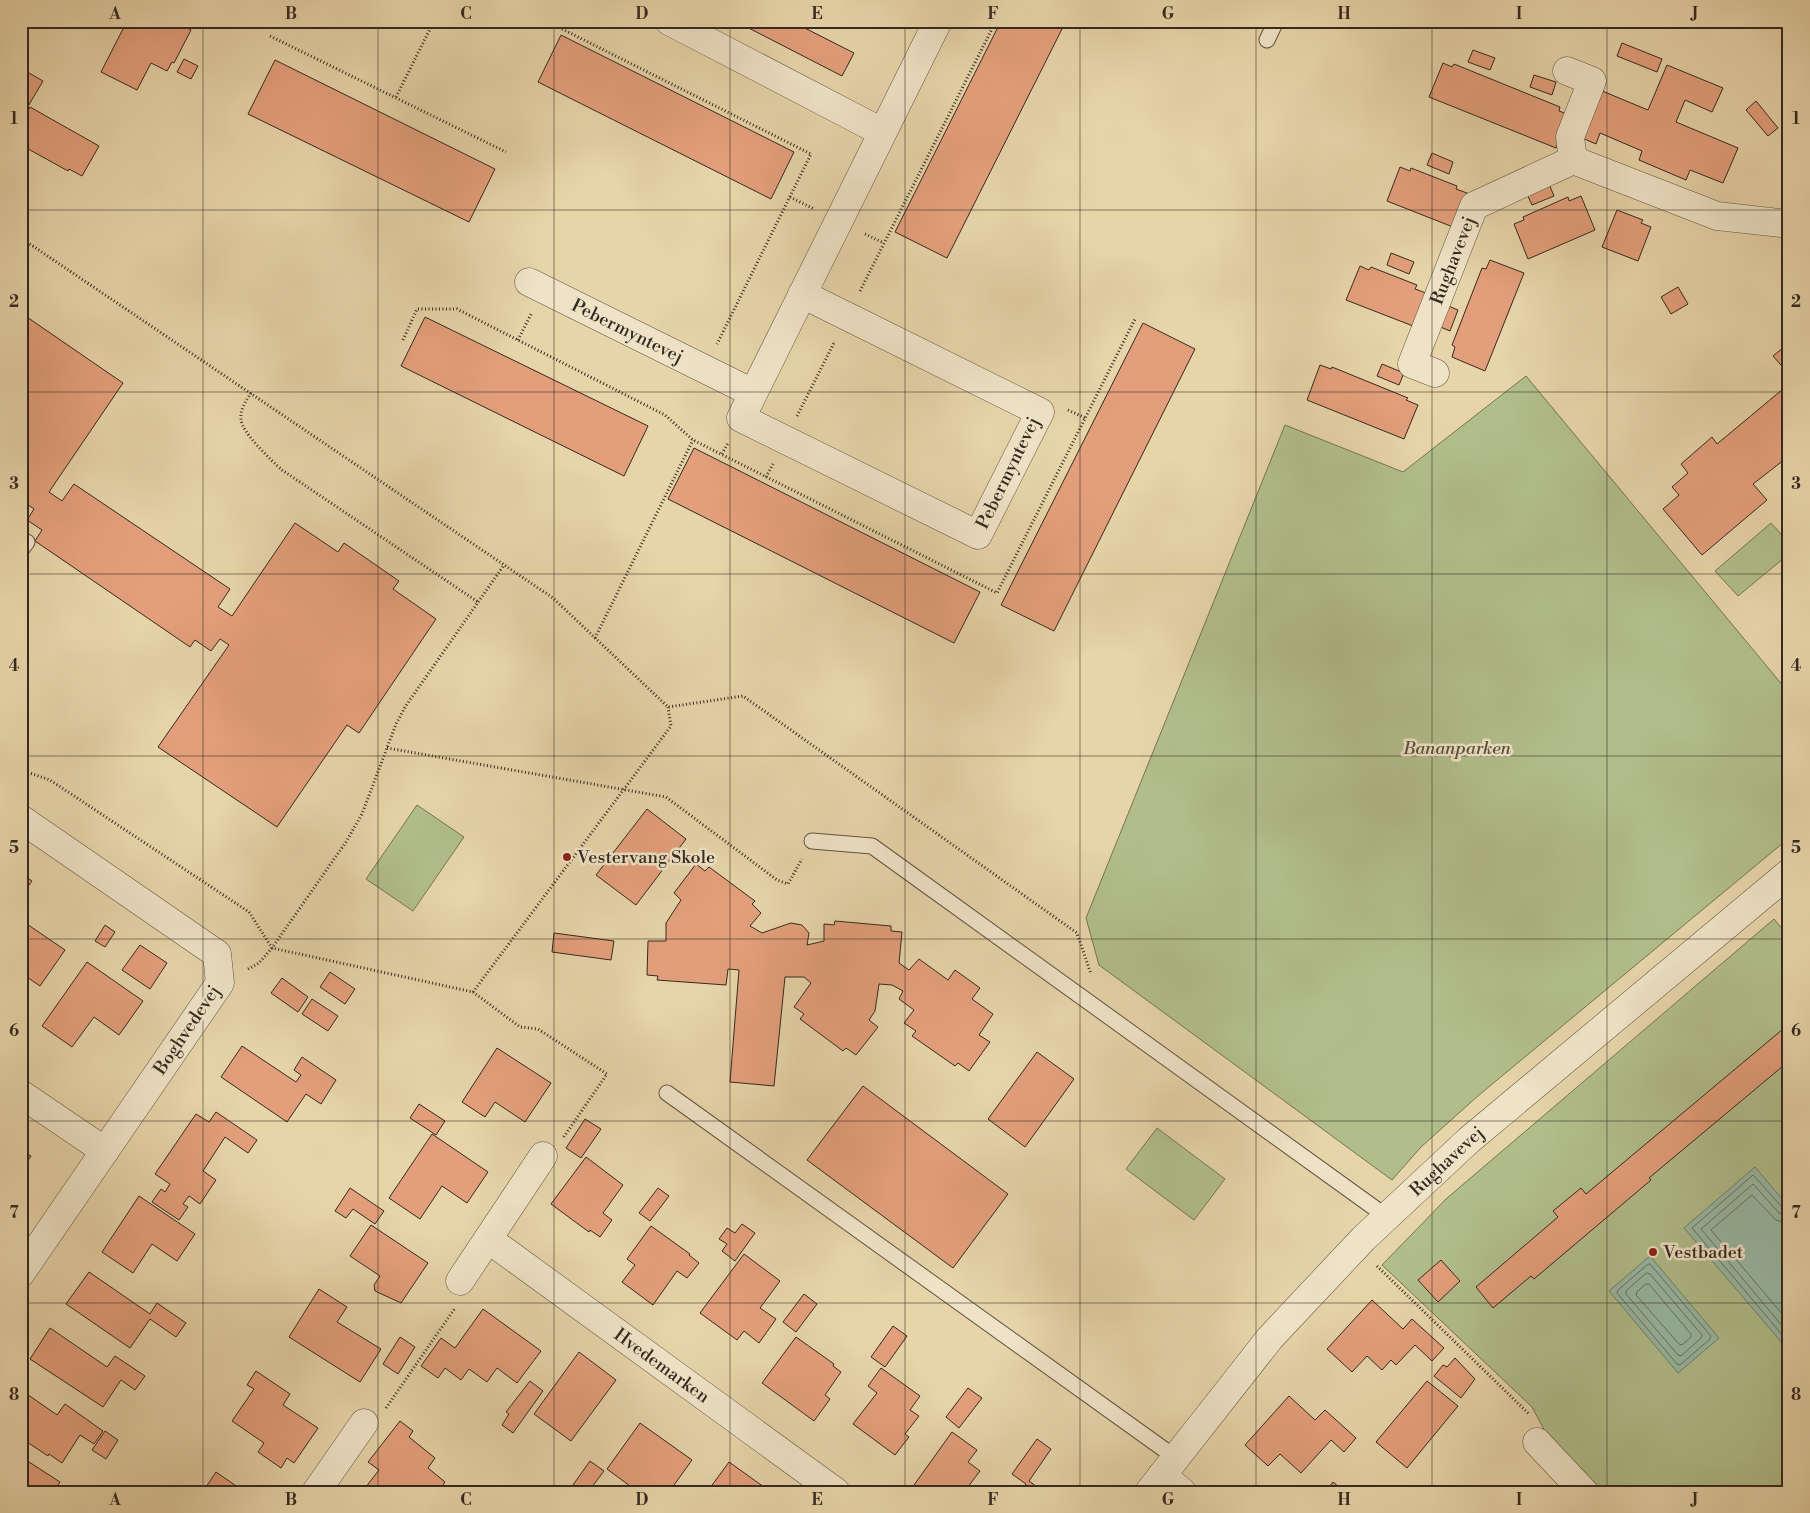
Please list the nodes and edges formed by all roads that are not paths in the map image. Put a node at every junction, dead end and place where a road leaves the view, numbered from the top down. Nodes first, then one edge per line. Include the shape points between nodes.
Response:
1 (669, 21) edge
2 (938, 21) edge
3 (1276, 21) edge
4 (1266, 40) dead end
5 (1568, 71) dead end
6 (882, 132) junction
7 (1573, 160) junction
8 (1789, 224) edge
9 (529, 282) dead end
10 (802, 294) junction
11 (1436, 373) dead end
12 (753, 393) junction
13 (21, 820) edge
14 (812, 841) road end
15 (1789, 873) edge
16 (667, 1092) dead end
17 (21, 1094) edge
18 (104, 1151) junction
19 (543, 1156) road end
20 (1387, 1217) junction
21 (488, 1239) junction
22 (21, 1273) edge
23 (460, 1281) road end
24 (364, 1423) road end
25 (1537, 1442) road end
26 (1167, 1479) edge
27 (316, 1492) edge
28 (836, 1492) edge
29 (1584, 1492) edge

1 - 6 street
2 - 6 street, Pebermyntevej
3 - 4 lane
5 - 7 street via 1592,81 1570,137
6 - 10 street, Pebermyntevej
7 - 8 street via 1717,216
7 - 11 street, Rughavevej via 1474,206 1412,364
9 - 12 street, Pebermyntevej
10 - 12 street, Pebermyntevej
10 - 12 street, Pebermyntevej via 1040,412 978,536 741,418
13 - 18 street, Boghvedevej via 217,954 220,983
14 - 20 lane via 872,846
15 - 20 street, Rughavevej via 1469,1140
16 - 26 lane
17 - 18 street
18 - 22 street, Boghvedevej
19 - 21 street
20 - 26 street, Rughavevej via 1270,1338
21 - 23 street
21 - 28 street, Hvedemarken
24 - 27 street
25 - 29 street

